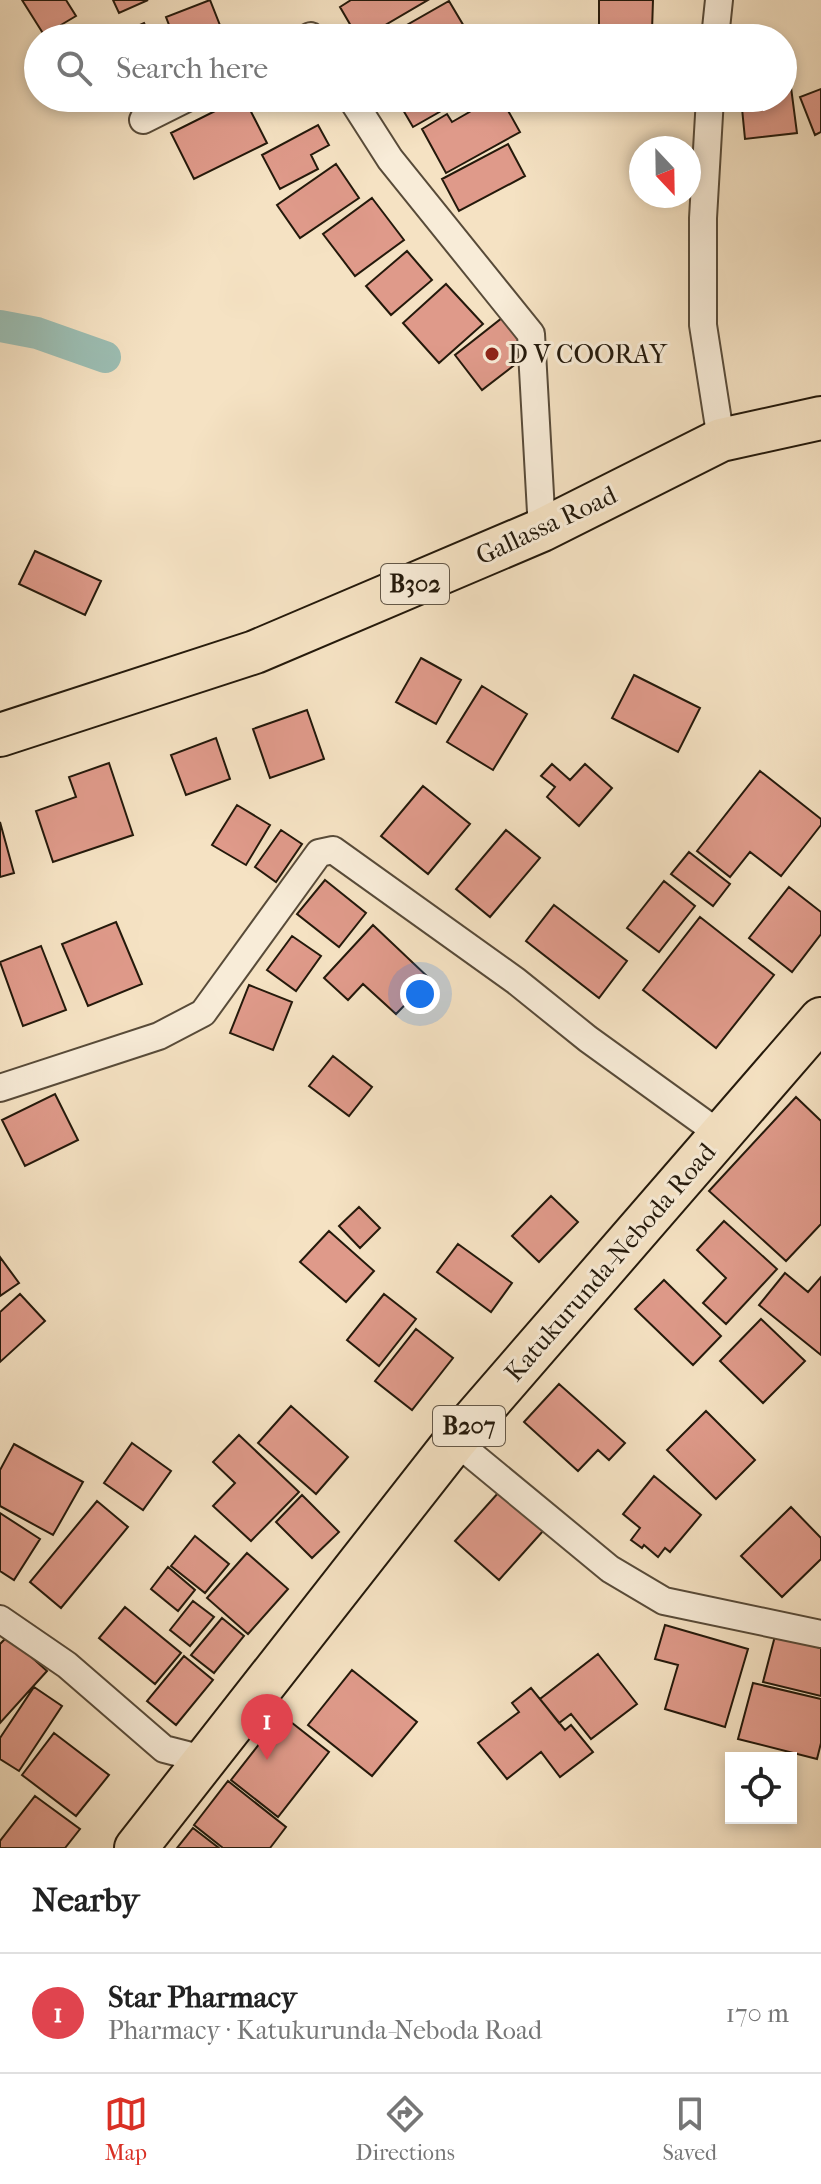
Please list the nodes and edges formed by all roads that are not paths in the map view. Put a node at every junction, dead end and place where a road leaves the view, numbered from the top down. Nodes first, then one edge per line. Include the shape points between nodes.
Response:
1 (719, 0) edge
2 (716, 24) edge
3 (159, 112) edge
4 (360, 112) edge
5 (709, 112) edge
6 (143, 120) dead end
7 (821, 418) edge
8 (721, 440) junction
9 (542, 530) junction
10 (0, 735) edge
11 (821, 1019) edge
12 (0, 1088) edge
13 (721, 1135) junction
14 (455, 1441) junction
15 (0, 1619) edge
16 (821, 1634) edge
17 (207, 1760) junction
18 (136, 1848) edge

1 - 2 street
3 - 6 street
4 - 9 street via 390,159 531,334
5 - 8 street via 703,325
7 - 8 main road, Gallassa Road / B302
8 - 9 main road, Gallassa Road / B302
9 - 10 main road, Gallassa Road / B302 via 255,652
11 - 13 main road, Katukurunda-Neboda Road / B207
12 - 13 street via 159,1036 203,1013 319,853 333,850
13 - 14 main road, Katukurunda-Neboda Road / B207
14 - 16 street via 610,1569 664,1601
14 - 17 main road, Katukurunda-Neboda Road / B207
15 - 17 street via 67,1665 164,1749
17 - 18 main road, Katukurunda-Neboda Road / B207

